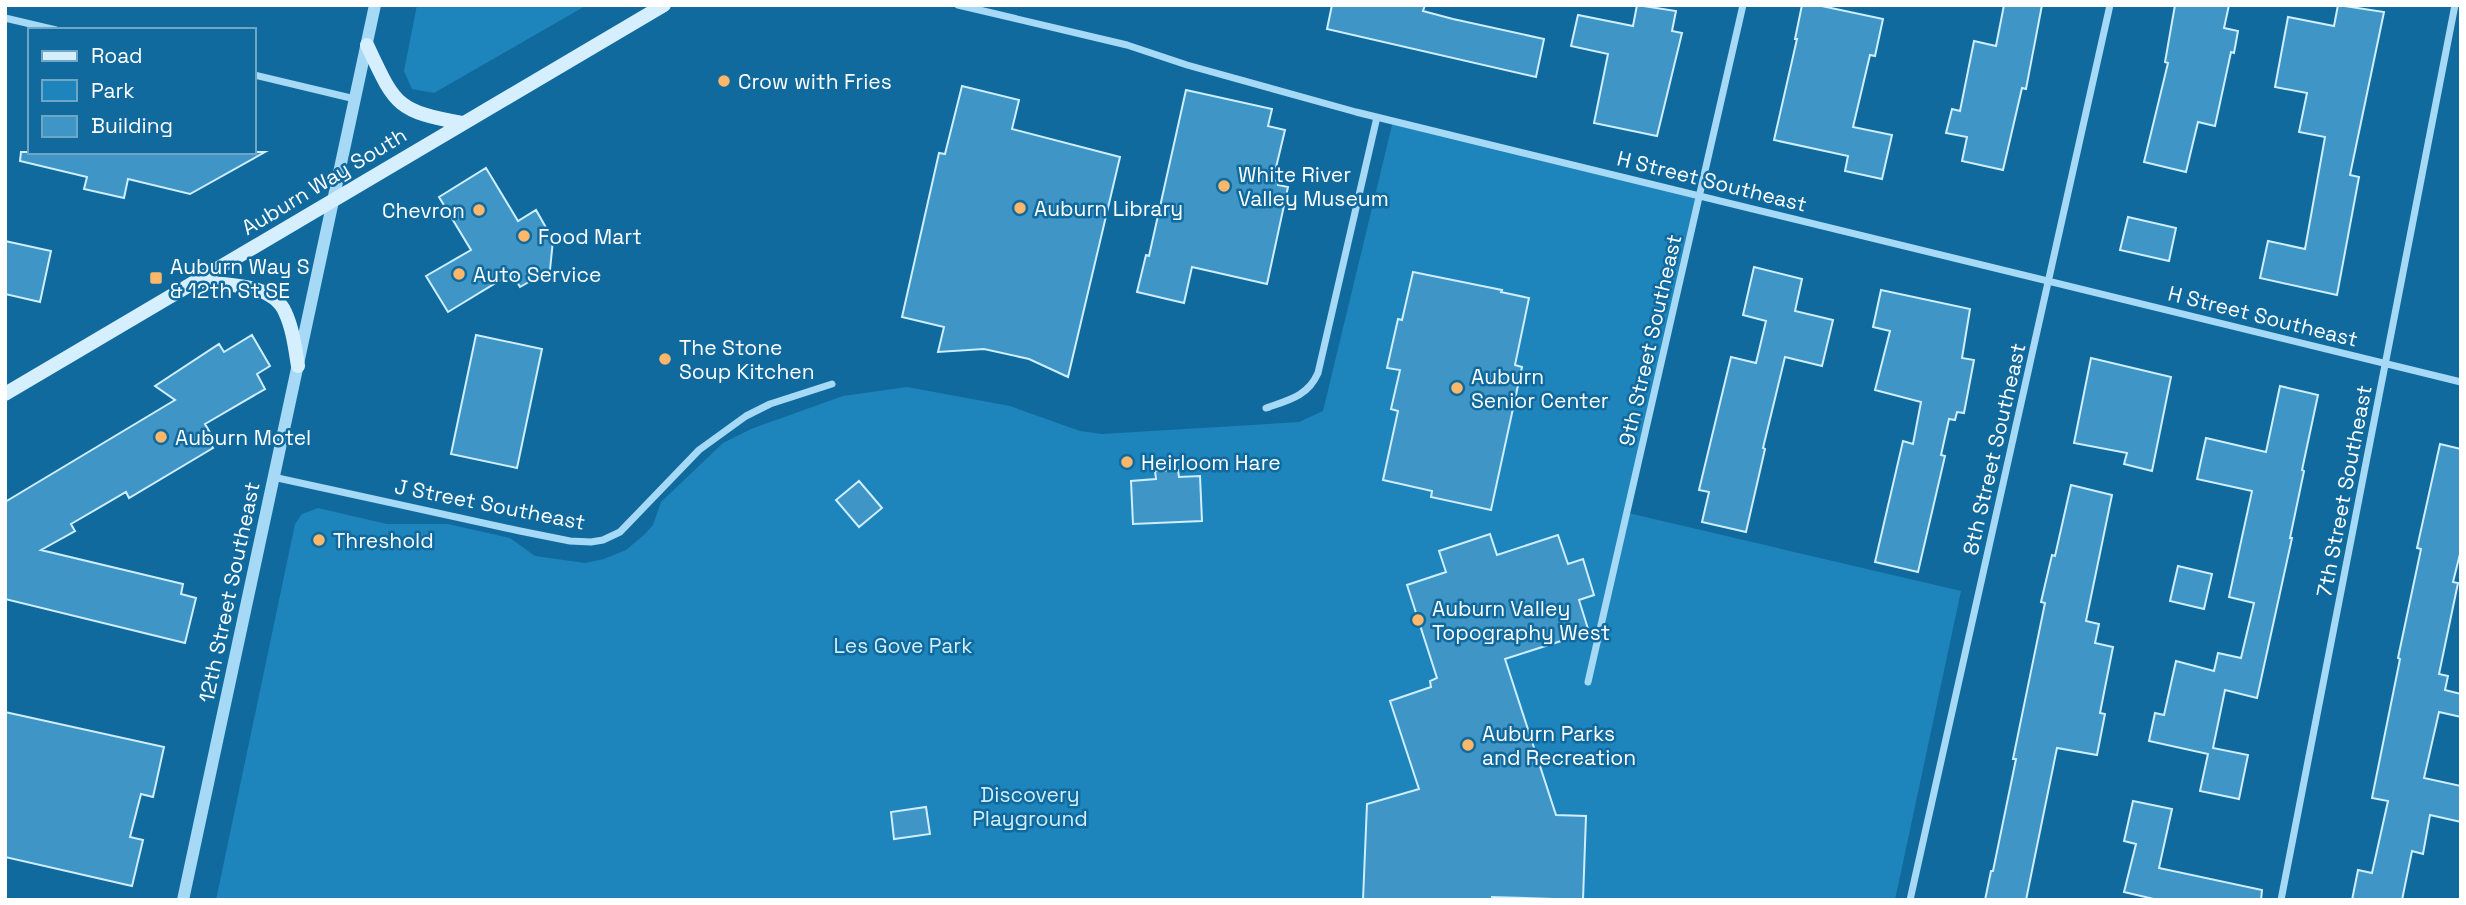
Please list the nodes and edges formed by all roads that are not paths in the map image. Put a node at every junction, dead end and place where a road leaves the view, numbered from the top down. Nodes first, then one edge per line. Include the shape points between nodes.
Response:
1 (375, 5) edge
2 (664, 5) edge
3 (958, 5) edge
4 (1742, 5) edge
5 (2110, 5) edge
6 (2455, 5) edge
7 (5, 18) edge
8 (48, 28) edge
9 (367, 45) junction
10 (256, 75) edge
11 (355, 99) junction
12 (1377, 117) junction
13 (462, 123) junction
14 (1700, 196) junction
15 (333, 199) junction
16 (2049, 281) junction
17 (195, 282) junction
18 (2387, 364) junction
19 (298, 366) junction
20 (2461, 382) edge
21 (832, 384) dead end
22 (5, 394) edge
23 (1266, 408) dead end
24 (273, 477) junction
25 (1588, 682) dead end
26 (183, 900) edge
27 (1910, 900) edge
28 (2281, 900) edge

1 - 9 street, 12th Street Southeast
2 - 13 main road, Auburn Way South
3 - 12 street, H Street Southeast via 1127,45
4 - 14 street, 9th Street Southeast
5 - 16 street, 8th Street Southeast
6 - 18 street, 7th Street Southeast
7 - 8 street
9 - 11 street, 12th Street Southeast
9 - 13 main road via 400,105 424,117
10 - 11 street
11 - 15 street, 12th Street Southeast
12 - 14 street, H Street Southeast
12 - 23 street via 1318,373 1301,396
13 - 15 main road, Auburn Way South
14 - 16 street, H Street Southeast
14 - 25 street, 9th Street Southeast
15 - 17 main road, Auburn Way South
15 - 19 street, 12th Street Southeast
16 - 18 street, H Street Southeast
16 - 27 street, 8th Street Southeast
17 - 19 main road via 258,290 274,297 291,328
17 - 22 main road, Auburn Way South
18 - 20 street, H Street Southeast
18 - 28 street, 7th Street Southeast
19 - 24 street, 12th Street Southeast
21 - 24 street, J Street Southeast via 746,416 699,450 620,532 592,542
24 - 26 street, 12th Street Southeast

